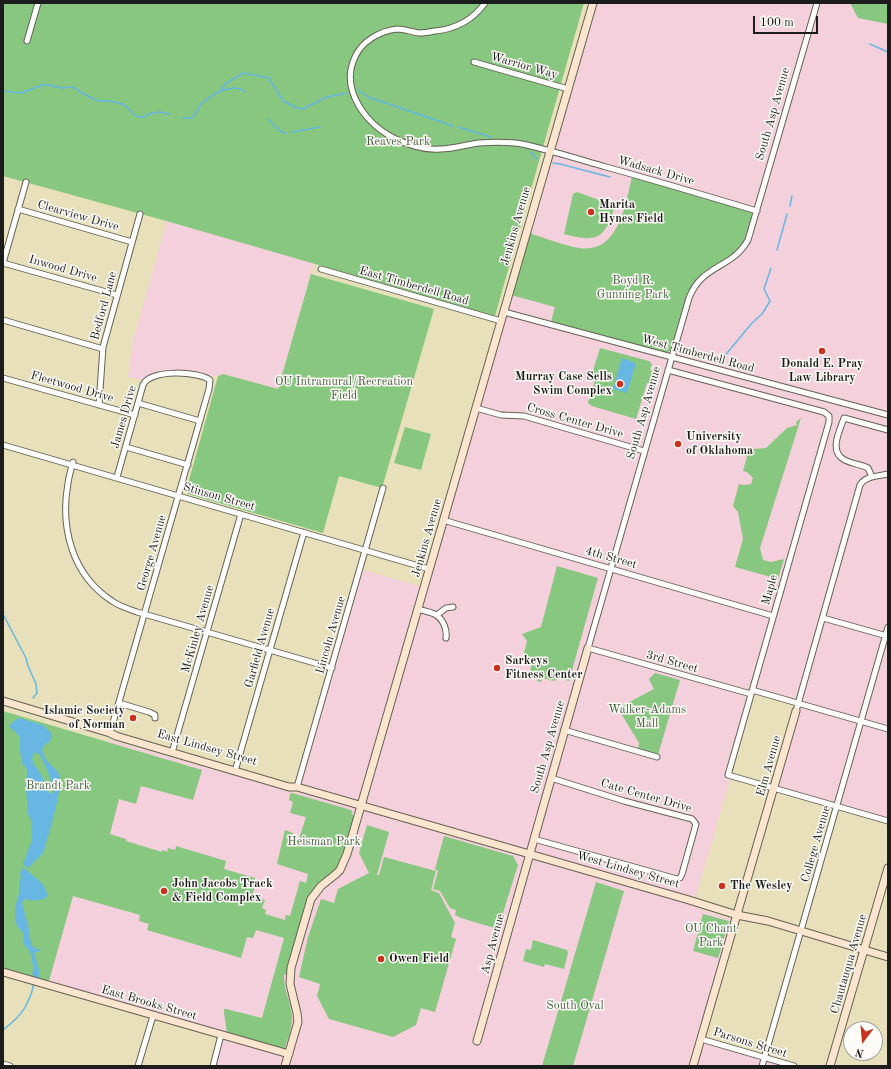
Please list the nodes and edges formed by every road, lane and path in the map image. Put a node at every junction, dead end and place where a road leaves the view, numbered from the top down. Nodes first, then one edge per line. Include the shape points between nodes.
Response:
1 (38, 3) edge
2 (485, 3) edge
3 (817, 3) edge
4 (593, 4) edge
5 (27, 40) dead end
6 (474, 62) dead end
7 (568, 89) junction
8 (550, 151) junction
9 (26, 182) dead end
10 (18, 209) junction
11 (757, 211) junction
12 (140, 214) dead end
13 (132, 242) junction
14 (3, 263) edge
15 (321, 269) dead end
16 (117, 295) junction
17 (504, 312) junction
18 (3, 320) edge
19 (501, 321) junction
20 (103, 349) junction
21 (671, 358) junction
22 (668, 370) junction
23 (3, 378) edge
24 (208, 379) joint
25 (138, 404) junction
26 (99, 405) junction
27 (476, 408) junction
28 (135, 415) junction
29 (888, 415) edge
30 (200, 422) junction
31 (888, 430) edge
32 (3, 445) edge
33 (126, 447) junction
34 (644, 451) junction
35 (73, 463) junction
36 (188, 465) junction
37 (888, 474) edge
38 (117, 477) junction
39 (872, 477) junction
40 (384, 488) dead end
41 (179, 496) junction
42 (242, 514) junction
43 (443, 520) junction
44 (304, 532) junction
45 (366, 550) junction
46 (610, 568) junction
47 (429, 569) junction
48 (453, 607) dead end
49 (418, 609) junction
50 (144, 614) junction
51 (437, 615) junction
52 (773, 616) junction
53 (823, 618) junction
54 (888, 627) edge
55 (208, 632) junction
56 (887, 636) edge
57 (446, 638) dead end
58 (588, 648) junction
59 (270, 650) junction
60 (332, 668) junction
61 (752, 692) junction
62 (3, 701) edge
63 (798, 703) junction
64 (119, 704) junction
65 (796, 711) joint
66 (155, 718) dead end
67 (861, 721) junction
68 (888, 729) edge
69 (564, 730) junction
70 (110, 733) junction
71 (173, 749) junction
72 (657, 757) dead end
73 (235, 769) junction
74 (551, 778) junction
75 (297, 787) junction
76 (773, 789) junction
77 (361, 805) junction
78 (837, 807) junction
79 (888, 821) edge
80 (534, 839) junction
81 (530, 854) junction
82 (888, 868) edge
83 (887, 876) edge
84 (737, 915) junction
85 (801, 931) junction
86 (864, 950) junction
87 (888, 956) edge
88 (3, 972) edge
89 (153, 1016) junction
90 (221, 1035) junction
91 (701, 1038) junction
92 (477, 1041) dead end
93 (289, 1054) junction
94 (764, 1058) junction
95 (3, 1064) edge
96 (10, 1066) edge
97 (138, 1066) edge
98 (212, 1066) edge
99 (286, 1066) edge
100 (693, 1066) edge
101 (762, 1066) edge
102 (794, 1066) edge
103 (830, 1066) edge

1 - 5 street
2 - 8 street, Wadsack Drive via 472,18 450,29 421,33 398,29 376,35 355,57 350,73 350,86 356,102 377,127 396,140 413,146 439,150 478,143 508,142
3 - 11 street, South Asp Avenue
4 - 7 street, Jenkins Avenue
6 - 7 street, Warrior Way
7 - 8 street, Jenkins Avenue
8 - 11 street, Wadsack Drive
8 - 17 street, Jenkins Avenue
9 - 10 street
10 - 13 street, Clearview Drive
10 - 14 street
11 - 21 street, South Asp Avenue via 748,240 741,251 705,274 691,291
12 - 13 street, Bedford Lane
13 - 16 street, Bedford Lane
14 - 16 street, Inwood Drive
15 - 19 street, East Timberdell Road
16 - 20 street, Bedford Lane
17 - 19 street, Jenkins Avenue
17 - 21 street, West Timberdell Road
18 - 20 street
19 - 27 street, Jenkins Avenue
20 - 26 street, Bedford Lane
21 - 22 street, South Asp Avenue
21 - 29 street, West Timberdell Road
22 - 34 street, South Asp Avenue
22 - 52 street, Maple via 824,412 829,416 830,422
23 - 26 street, Fleetwood Drive
24 - 25 street, James Drive via 194,374 152,377 145,382
24 - 30 street, George Avenue via 211,381
25 - 28 street, James Drive
25 - 30 street
26 - 28 street, Fleetwood Drive
27 - 34 street, Cross Center Drive via 501,415 524,416
27 - 43 street, Jenkins Avenue
28 - 33 street, James Drive
30 - 36 street, George Avenue
31 - 39 street via 844,418 836,442 836,451 844,460 868,468
32 - 35 street, Stinson Street
33 - 36 street
33 - 38 street, James Drive
34 - 46 street, South Asp Avenue
35 - 38 street, Stinson Street
35 - 50 street via 68,483 66,516 69,540 76,559 89,579 104,595 119,605
36 - 41 street, George Avenue
37 - 39 street
38 - 41 street, Stinson Street
39 - 53 street, Elm Avenue via 863,481 860,487
40 - 45 street, Lincoln Avenue
41 - 42 street, Stinson Street
41 - 50 street, George Avenue
42 - 44 street, Stinson Street
42 - 55 street, McKinley Avenue
43 - 46 street, 4th Street
43 - 47 street, Jenkins Avenue
44 - 45 street, Stinson Street
44 - 59 street, Garfield Avenue
45 - 47 street, Stinson Street
45 - 60 street, Lincoln Avenue
46 - 52 street, 4th Street
46 - 58 street, South Asp Avenue
47 - 49 street, Jenkins Avenue
48 - 51 street via 446,608
49 - 51 street
49 - 77 street, Jenkins Avenue
50 - 55 street
50 - 64 street, George Avenue
51 - 57 street via 445,626
52 - 61 street, Maple
53 - 56 street
53 - 63 street, Elm Avenue
54 - 56 street, College Avenue
55 - 59 street
55 - 71 street, McKinley Avenue
56 - 67 street, College Avenue
58 - 61 street, 3rd Street
58 - 69 street, South Asp Avenue
59 - 60 street
59 - 73 street, Garfield Avenue
60 - 75 street, Lincoln Avenue
61 - 63 street, 3rd Street
61 - 76 street, Maple via 728,775
62 - 70 street, East Lindsey Street
63 - 65 street, Elm Avenue
63 - 67 street, 3rd Street
64 - 66 street via 149,712 155,715
64 - 70 street, George Avenue
65 - 76 street, Elm Avenue
67 - 68 street, 3rd Street
67 - 78 street, College Avenue
69 - 72 street
69 - 74 street, South Asp Avenue
70 - 71 street, East Lindsey Street
70 - 73 street, East Lindsey Street
71 - 73 street, East Lindsey Street
73 - 75 street, East Lindsey Street
74 - 80 street, South Asp Avenue
74 - 80 street, Cate Center Drive via 692,819 696,824 688,854 681,877 674,879
75 - 77 street, East Lindsey Street
76 - 78 street
76 - 84 street, Elm Avenue
77 - 81 street, West Lindsey Street
77 - 93 street, Jenkins Avenue via 342,867 311,899 291,968 290,984 298,1018
78 - 79 street
78 - 85 street, College Avenue
80 - 81 street, South Asp Avenue
81 - 84 street, West Lindsey Street
81 - 92 street, Asp Avenue
82 - 83 street, Chautauqua Avenue
83 - 86 street, Chautauqua Avenue
84 - 85 street, West Lindsey Street
84 - 91 street, Elm Avenue
85 - 86 street, West Lindsey Street
85 - 94 street, College Avenue
86 - 87 street, West Lindsey Street
86 - 103 street, Chautauqua Avenue
88 - 89 street, East Brooks Street
89 - 90 street, East Brooks Street
89 - 97 street
90 - 93 street, East Brooks Street
90 - 98 street
91 - 94 street, Parsons Street
91 - 100 street, Elm Avenue
93 - 99 street, Jenkins Avenue
94 - 101 street, College Avenue
94 - 102 street, Parsons Street
95 - 96 street

